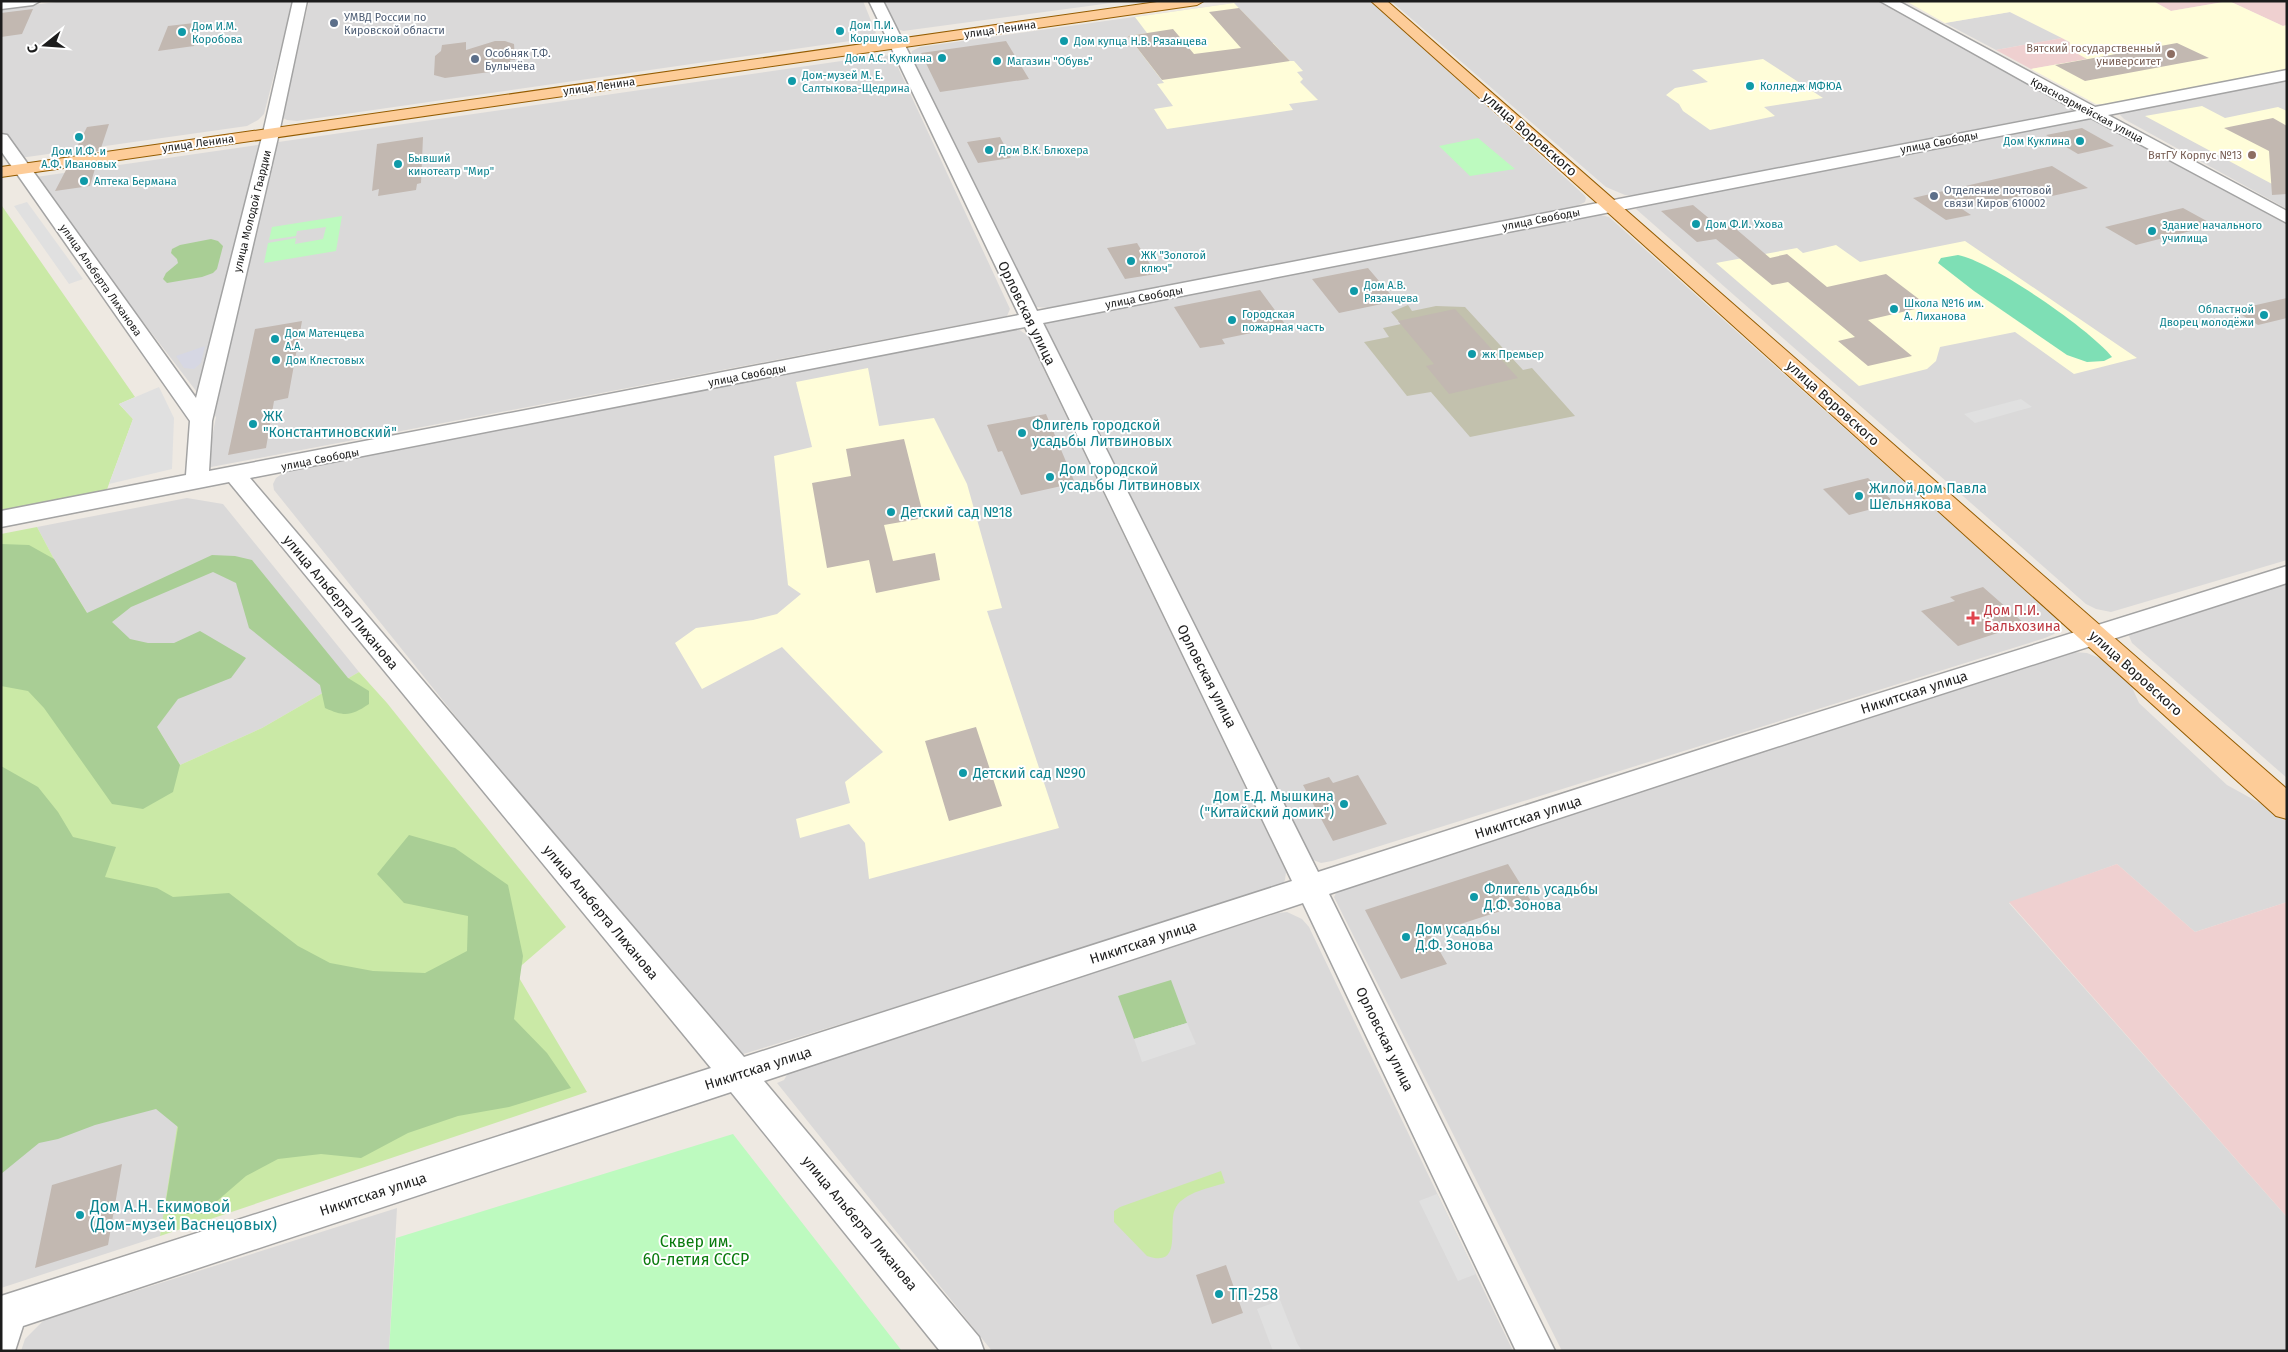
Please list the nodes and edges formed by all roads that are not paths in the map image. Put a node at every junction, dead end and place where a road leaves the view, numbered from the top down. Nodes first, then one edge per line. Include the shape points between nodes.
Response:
1 (33, 1) edge
2 (300, 1) edge
3 (876, 1) edge
4 (1197, 1) edge
5 (1378, 1) edge
6 (1887, 1) edge
7 (1, 5) edge
8 (897, 44) junction
9 (2287, 75) edge
10 (2092, 112) junction
11 (271, 133) junction
12 (1, 139) edge
13 (23, 168) junction
14 (1, 172) edge
15 (1612, 206) junction
16 (2287, 218) edge
17 (1030, 319) junction
18 (200, 421) junction
19 (235, 475) junction
20 (197, 482) junction
21 (1, 519) edge
22 (2287, 574) edge
23 (2093, 635) junction
24 (2287, 807) edge
25 (1312, 887) junction
26 (738, 1075) junction
27 (4, 1322) edge
28 (965, 1351) edge
29 (1536, 1351) edge

1 - 7 street
2 - 11 street, улица Молодой Гвардии
3 - 8 street, Орловская улица
4 - 8 main road, улица Ленина
5 - 15 main road, улица Воровского
6 - 10 street, Красноармейская улица
8 - 11 main road, улица Ленина
8 - 17 street, Орловская улица
9 - 10 street, улица Свободы
10 - 15 street, улица Свободы
10 - 16 street, Красноармейская улица
11 - 13 main road, улица Ленина
11 - 18 street, улица Молодой Гвардии
12 - 13 street, улица Альберта Лиханова
13 - 14 main road, улица Ленина
13 - 18 street, улица Альберта Лиханова
15 - 17 street, улица Свободы
15 - 23 main road, улица Воровского
17 - 19 street, улица Свободы
17 - 25 street, Орловская улица
18 - 20 street
19 - 20 street, улица Свободы
19 - 26 street, улица Альберта Лиханова
20 - 21 street, улица Свободы
22 - 23 street, Никитская улица
23 - 24 main road, улица Воровского
23 - 25 street, Никитская улица
25 - 26 street, Никитская улица
25 - 29 street, Орловская улица
26 - 27 street, Никитская улица
26 - 28 street, улица Альберта Лиханова

